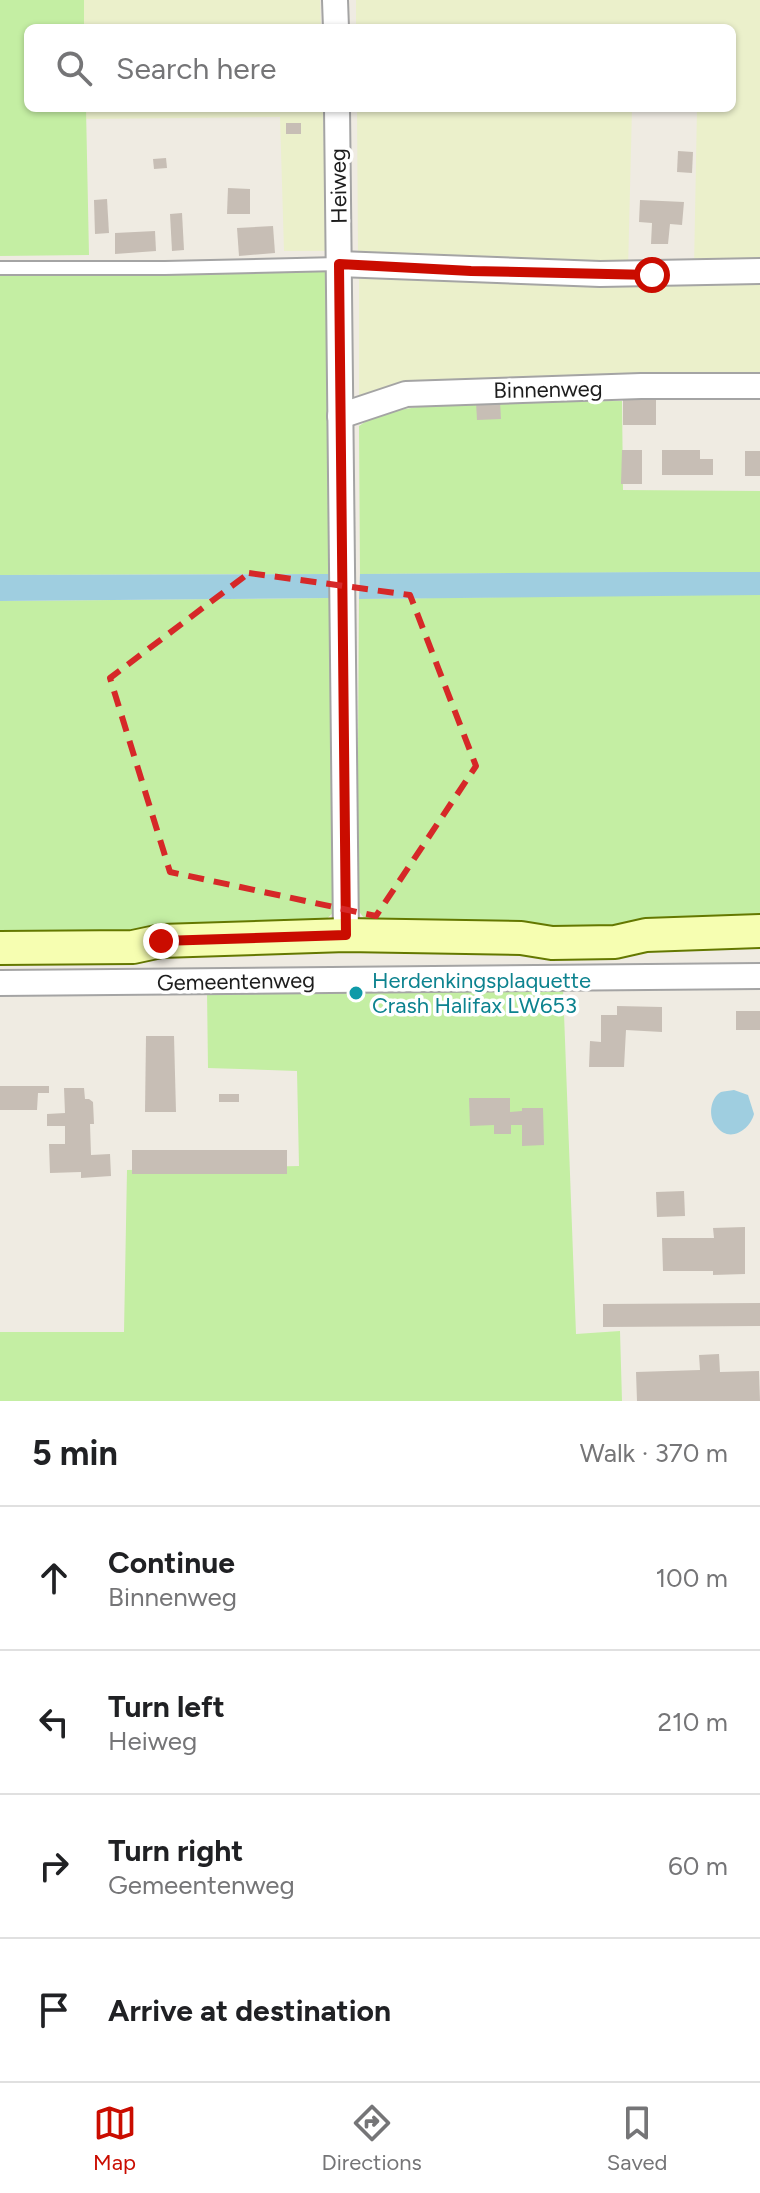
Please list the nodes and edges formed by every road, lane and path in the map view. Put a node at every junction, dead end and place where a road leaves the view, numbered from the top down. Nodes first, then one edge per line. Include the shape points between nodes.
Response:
1 (335, 0) edge
2 (336, 24) edge
3 (337, 112) edge
4 (339, 264) junction
5 (0, 268) edge
6 (760, 271) edge
7 (760, 386) edge
8 (340, 416) junction
9 (760, 931) edge
10 (346, 935) junction
11 (615, 942) junction
12 (552, 943) junction
13 (0, 948) edge
14 (760, 950) edge
15 (133, 964) junction
16 (760, 976) edge
17 (0, 983) edge

1 - 2 street
3 - 4 street, Heiweg
4 - 5 lane
4 - 6 street via 600,274
4 - 8 street, Heiweg
7 - 8 street, Binnenweg via 406,394
8 - 10 street, Heiweg
9 - 11 main road, Gemeentenweg via 646,935
10 - 12 main road, Gemeentenweg
10 - 15 main road, Gemeentenweg via 161,941
11 - 12 main road, Gemeentenweg
11 - 14 main road, Gemeentenweg via 647,949
12 - 15 main road, Gemeentenweg via 520,950 346,955 161,953
13 - 15 main road, Gemeentenweg
15 - 16 street, Gemeentenweg
15 - 17 street, Gemeentenweg

